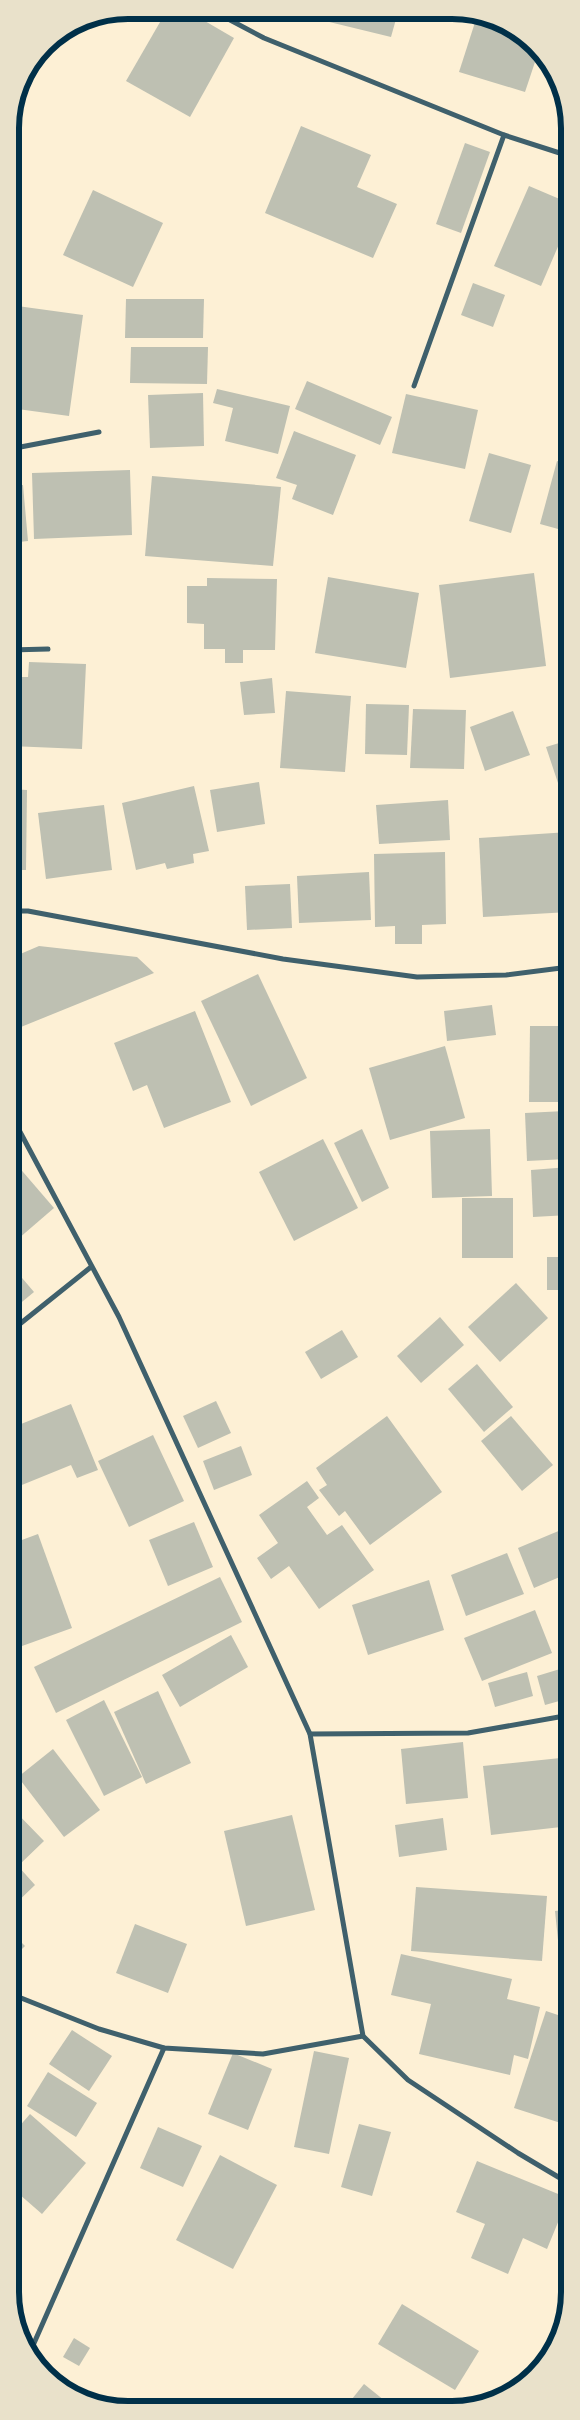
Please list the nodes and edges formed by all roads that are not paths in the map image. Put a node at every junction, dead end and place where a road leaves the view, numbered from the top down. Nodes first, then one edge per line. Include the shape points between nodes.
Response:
1 (227, 19) edge
2 (504, 135) junction
3 (561, 153) edge
4 (414, 386) dead end
5 (98, 432) dead end
6 (19, 447) edge
7 (48, 649) dead end
8 (19, 650) edge
9 (19, 911) edge
10 (561, 968) edge
11 (19, 1130) edge
12 (91, 1267) junction
13 (19, 1325) edge
14 (561, 1717) edge
15 (310, 1734) junction
16 (19, 1997) edge
17 (363, 2036) junction
18 (164, 2048) junction
19 (561, 2179) edge
20 (33, 2347) edge

1 - 2 street via 264,38
2 - 3 street
2 - 4 street
5 - 6 street
7 - 8 street
9 - 10 street via 283,959 416,976 506,975
11 - 12 street
12 - 13 street
12 - 15 street via 120,1318
14 - 15 street via 468,1733
15 - 17 street
16 - 18 street via 99,2029
17 - 18 street via 263,2054
17 - 19 street via 408,2080
18 - 20 street

